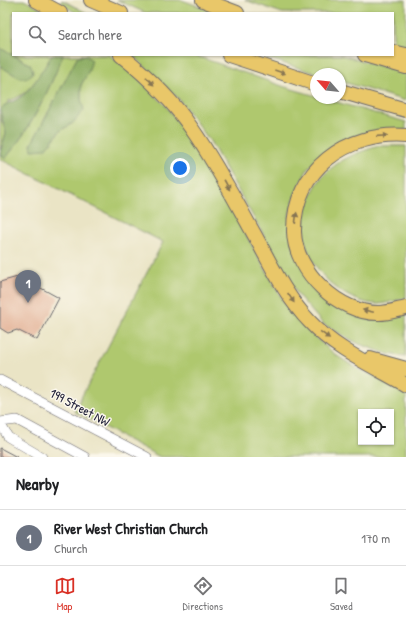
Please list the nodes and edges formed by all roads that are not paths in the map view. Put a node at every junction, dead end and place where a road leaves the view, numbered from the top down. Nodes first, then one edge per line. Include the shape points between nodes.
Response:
1 (36, 0) edge
2 (91, 0) edge
3 (202, 0) edge
4 (222, 8) junction
5 (58, 12) edge
6 (119, 12) edge
7 (234, 12) edge
8 (240, 12) edge
9 (394, 52) edge
10 (406, 55) edge
11 (122, 56) edge
12 (233, 56) edge
13 (369, 56) edge
14 (406, 66) edge
15 (310, 82) edge
16 (346, 93) edge
17 (406, 110) edge
18 (406, 136) edge
19 (406, 308) edge
20 (342, 348) junction
21 (406, 369) edge
22 (0, 380) edge
23 (406, 385) edge
24 (0, 423) edge
25 (42, 457) edge
26 (85, 457) edge
27 (147, 457) edge

1 - 5 highway
2 - 6 highway
3 - 4 highway
4 - 7 highway
4 - 8 highway
9 - 10 highway
11 -> 20 highway via 142,72 192,128 296,305 318,330
12 -> 15 highway
13 - 14 highway
16 - 17 highway
19 -> 18 highway via 378,314 345,306 325,291 306,267 294,233 306,183 330,156 353,143 378,136
20 - 21 highway via 365,358
20 - 23 highway
22 - 27 street, 199 Street NW
24 - 25 street via 8,437
24 - 26 street via 18,420

